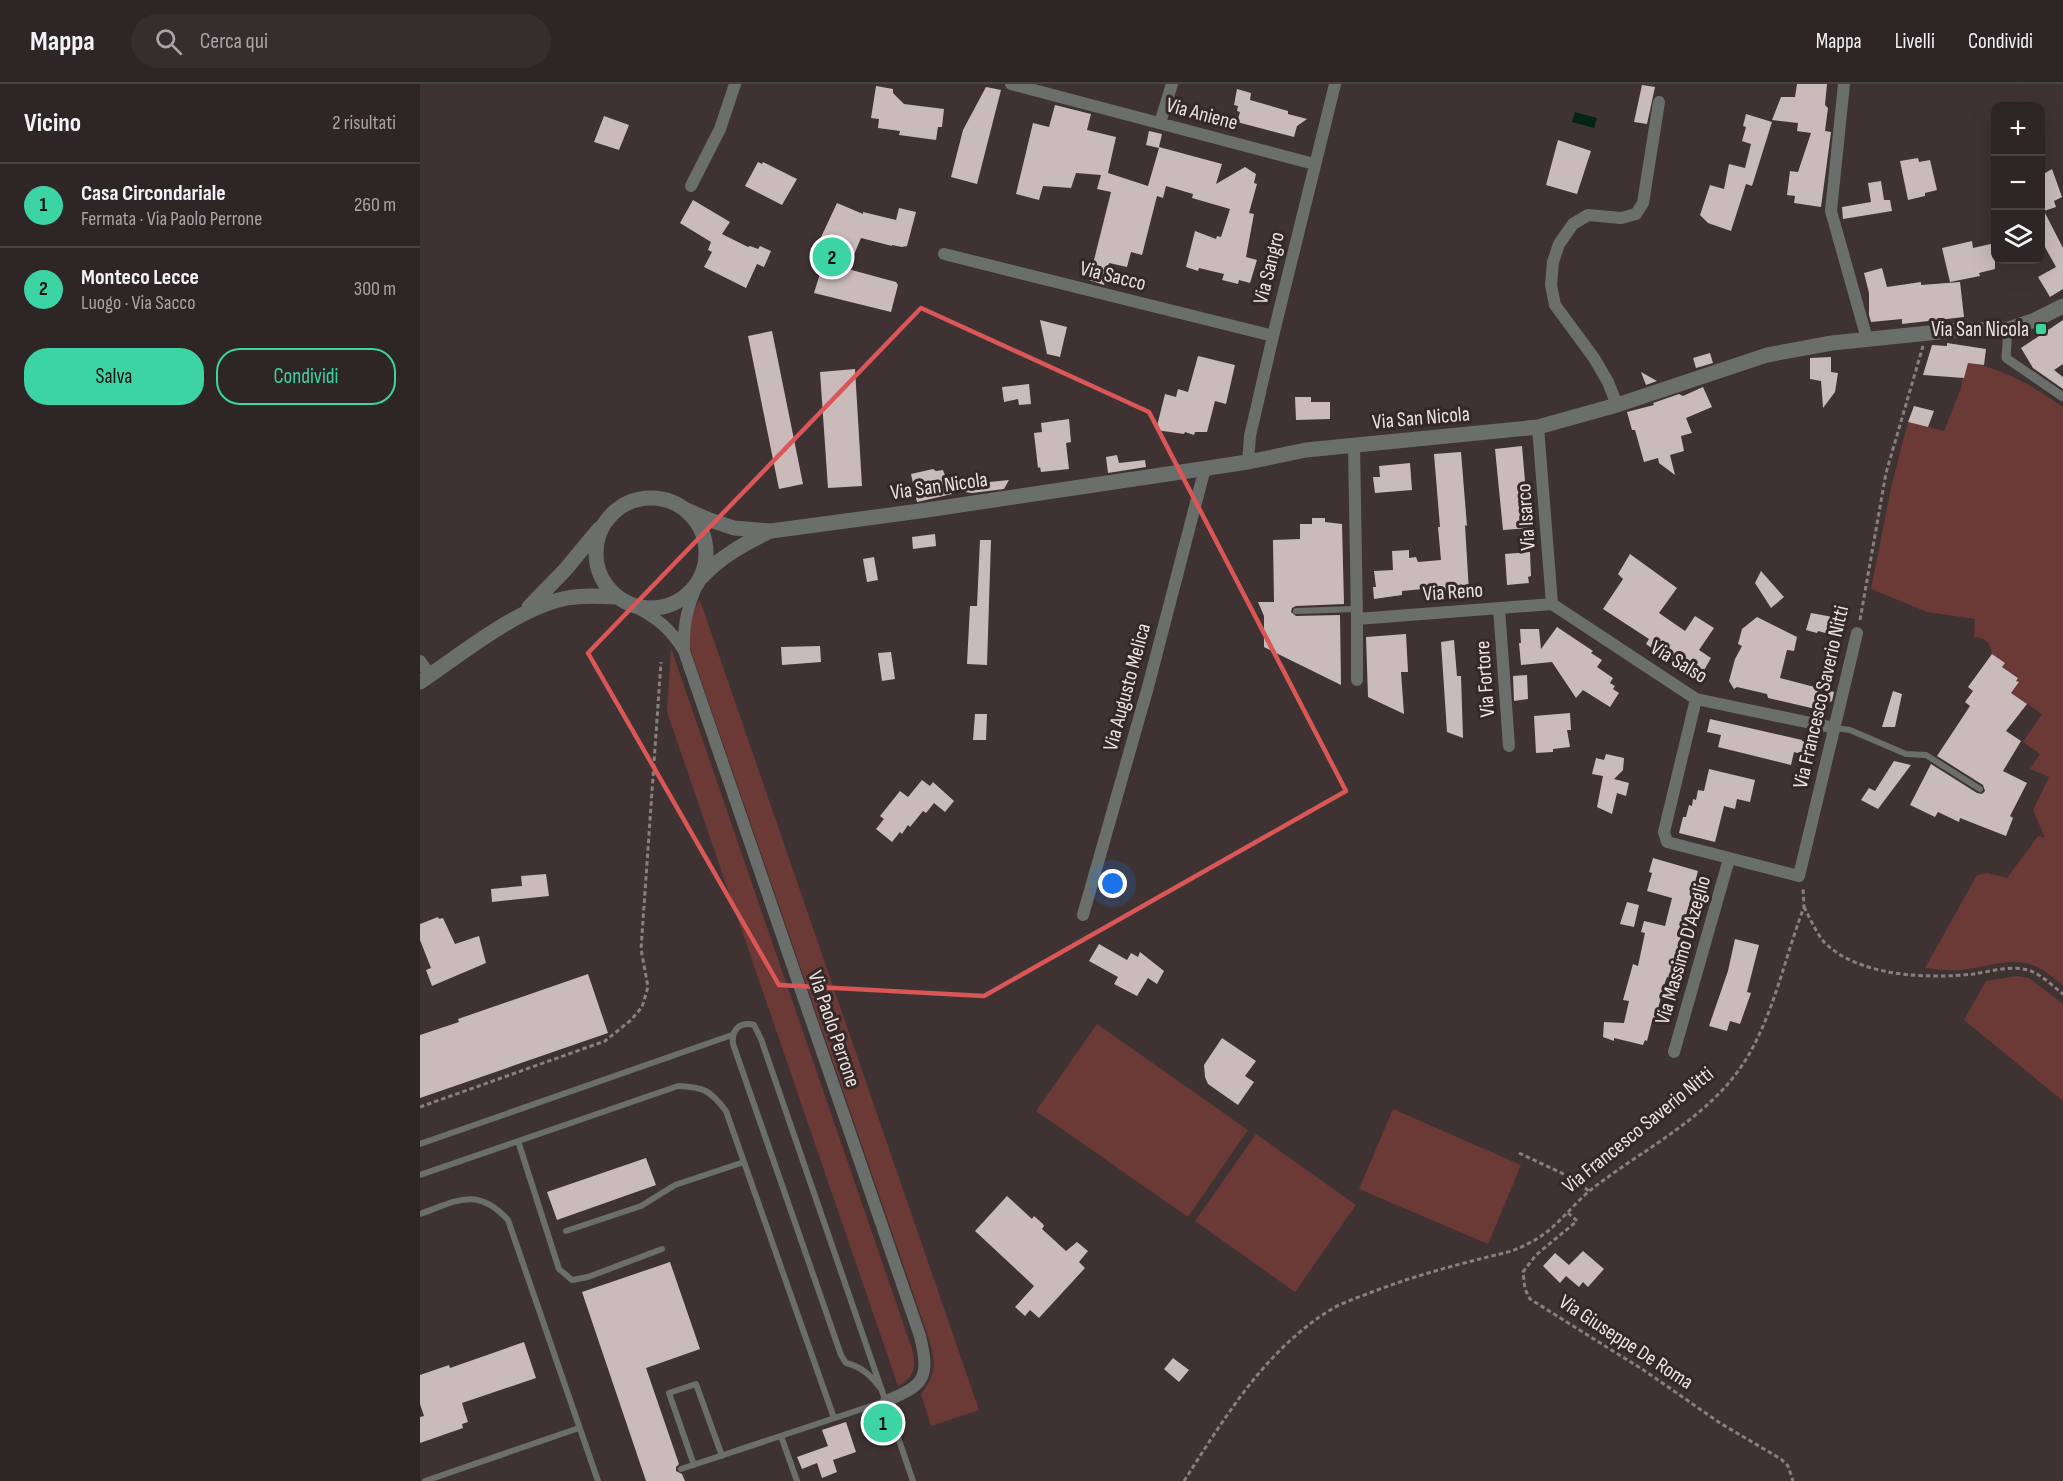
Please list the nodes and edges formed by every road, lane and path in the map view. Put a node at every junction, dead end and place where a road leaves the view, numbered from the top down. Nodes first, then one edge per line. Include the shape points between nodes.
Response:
1 (735, 84) edge
2 (1011, 84) edge
3 (1172, 84) edge
4 (1335, 84) edge
5 (1844, 84) edge
6 (1659, 102) dead end
7 (1160, 123) junction
8 (1314, 164) junction
9 (691, 186) dead end
10 (944, 254) dead end
11 (2063, 306) edge
12 (2008, 329) junction
13 (1927, 333) junction
14 (1273, 336) junction
15 (1867, 339) junction
16 (2063, 397) edge
17 (1617, 405) junction
18 (1538, 427) junction
19 (1354, 445) junction
20 (1248, 462) junction
21 (1205, 468) junction
22 (684, 509) junction
23 (604, 522) junction
24 (771, 531) junction
25 (699, 580) junction
26 (617, 597) junction
27 (1552, 604) junction
28 (634, 606) junction
29 (1499, 609) junction
30 (1296, 611) dead end
31 (522, 614) junction
32 (1357, 614) junction
33 (1857, 633) joint
34 (684, 651) junction
35 (420, 661) edge
36 (661, 662) dead end
37 (425, 678) edge
38 (1357, 680) dead end
39 (1696, 699) junction
40 (1835, 728) junction
41 (1509, 746) dead end
42 (1980, 789) dead end
43 (1729, 859) junction
44 (1799, 876) junction
45 (1804, 907) junction
46 (1083, 915) dead end
47 (2063, 994) edge
48 (732, 1035) junction
49 (1674, 1052) dead end
50 (420, 1107) edge
51 (518, 1142) junction
52 (420, 1144) edge
53 (1519, 1153) dead end
54 (744, 1162) junction
55 (420, 1175) edge
56 (1589, 1191) junction
57 (1567, 1213) junction
58 (420, 1214) edge
59 (566, 1231) dead end
60 (662, 1250) dead end
61 (884, 1396) junction
62 (834, 1419) junction
63 (579, 1428) junction
64 (781, 1436) junction
65 (722, 1456) junction
66 (694, 1465) junction
67 (681, 1469) dead end
68 (425, 1481) edge
69 (598, 1481) edge
70 (797, 1481) edge
71 (913, 1481) edge
72 (1184, 1481) edge
73 (1793, 1481) edge

1 - 9 street via 720,129
2 - 7 street, Via Aniene
3 - 7 street
4 - 8 street, Via Sangro
5 - 15 street via 1831,211
6 - 17 street via 1643,203 1636,214 1621,218 1588,215 1573,224 1559,244 1553,262 1551,285 1555,305 1594,358
7 - 8 street, Via Aniene
8 - 14 street, Via Sangro
10 - 14 street, Via Sacco
11 - 12 street, Via San Nicola
12 - 13 street, Via San Nicola
12 - 16 street via 2006,358
13 - 15 street, Via San Nicola
13 - 33 path, Via Francesco Saverio Nitti via 1886,473
14 - 20 street, Via Sangro via 1250,436
15 - 17 street, Via San Nicola via 1767,355
17 - 18 street, Via San Nicola
18 - 19 street, Via San Nicola
18 - 27 street, Via Isarco
19 - 20 street, Via San Nicola
19 - 32 street
20 - 21 street, Via San Nicola
21 - 24 street, Via San Nicola
21 - 46 street, Via Augusto Melica
22 - 23 street, Via San Nicola via 658,498 643,498 627,503
22 - 24 street, Via San Nicola via 734,528
22 - 25 street via 698,524 705,543 705,562
23 - 26 street, Via San Nicola via 596,546 596,562 601,577
23 - 31 street, Via San Nicola
24 - 25 street, Via San Nicola via 713,565
25 - 28 street, Via San Nicola via 675,603 657,608
25 - 34 street, Via Paolo Perrone via 686,611
26 - 28 street, Via San Nicola
26 - 31 street, Via San Nicola via 569,598
27 - 29 street, Via Reno
27 - 39 street, Via Salso
28 - 34 street, Via Paolo Perrone via 668,629
29 - 32 street, Via Reno
29 - 41 street, Via Fortore
30 - 32 lane
31 - 37 street, Via San Nicola
32 - 38 street
33 - 40 street, Via Francesco Saverio Nitti
34 - 61 street, Via Paolo Perrone via 920,1336 926,1362 924,1374 904,1394
35 - 37 street
36 - 50 path via 641,949 648,987 642,1007 605,1041
39 - 40 street, Via Salso
39 - 43 street via 1664,832 1667,842
40 - 42 lane via 1850,730 1906,754 1926,754
40 - 44 street, Via Francesco Saverio Nitti
43 - 44 street
43 - 49 street, Via Massimo D'Azeglio
44 - 45 path, Via Francesco Saverio Nitti
45 - 47 path via 1824,942 1868,968 1949,977 2013,969 2032,971
45 - 56 path, Via Francesco Saverio Nitti via 1758,1036 1736,1073 1679,1127
48 - 52 lane
48 - 61 lane via 841,1355 846,1363 866,1372
48 - 61 lane via 747,1023 754,1025 761,1039
51 - 54 lane via 678,1086 697,1087 712,1093 726,1111
51 - 55 lane
51 - 60 lane via 560,1269 572,1280
53 - 56 path via 1570,1177
54 - 59 lane via 675,1185 641,1206
54 - 62 lane
56 - 57 path, Via Francesco Saverio Nitti
57 - 72 path, Via Francesco Saverio Nitti via 1546,1232 1512,1251 1418,1275 1329,1311 1273,1357 1242,1394
57 - 73 path, Via Giuseppe De Roma via 1577,1221 1536,1255 1523,1272 1530,1299 1781,1459
58 - 63 lane via 460,1200 479,1199 496,1207 508,1220
61 - 62 lane
61 - 71 lane
62 - 64 lane
63 - 68 lane
63 - 69 lane
64 - 65 lane
64 - 70 lane
65 - 66 lane
65 - 66 lane via 696,1384 669,1393
66 - 67 lane

